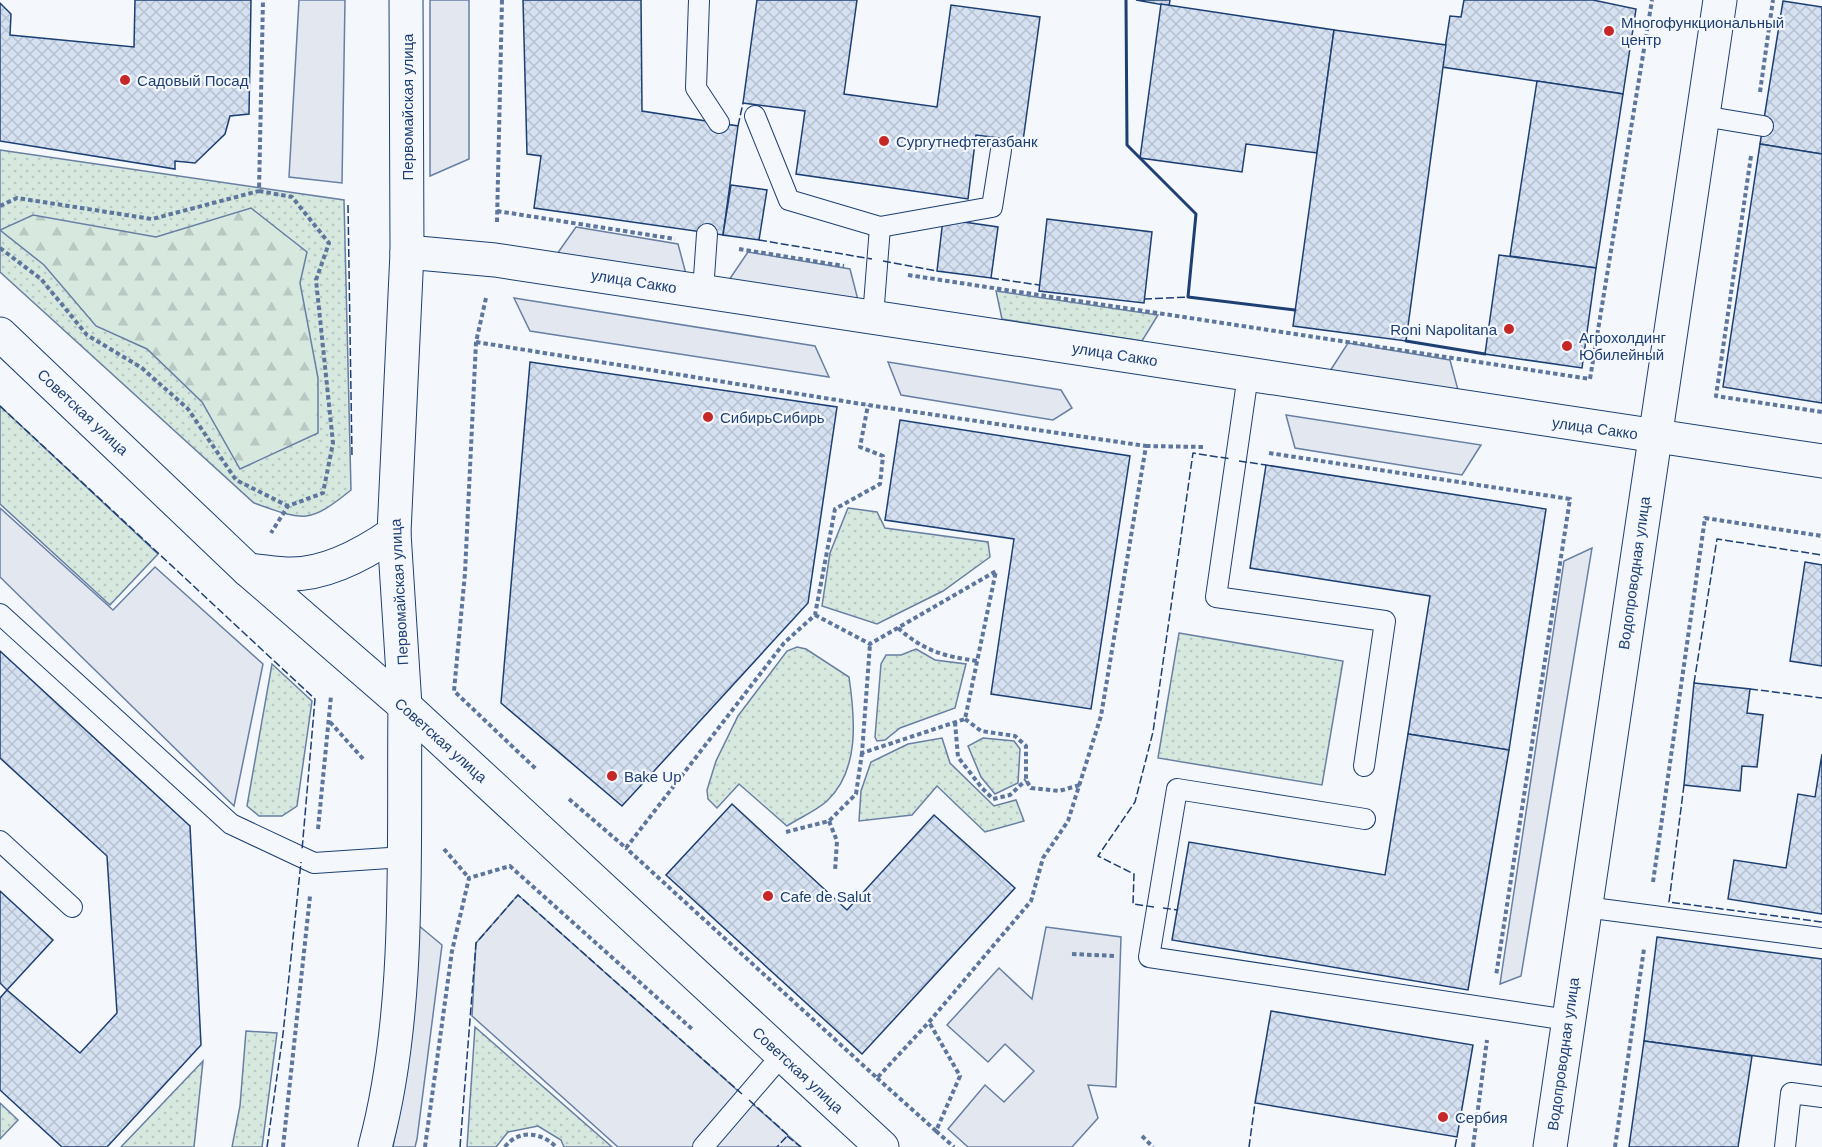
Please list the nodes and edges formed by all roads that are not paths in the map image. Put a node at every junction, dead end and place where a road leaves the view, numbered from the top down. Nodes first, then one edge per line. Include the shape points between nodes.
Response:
1 (406, 0) edge
2 (699, 0) edge
3 (1720, 0) edge
4 (755, 116) dead end
5 (1702, 116) junction
6 (719, 123) dead end
7 (1759, 125) road end
8 (1001, 150) dead end
9 (880, 227) junction
10 (707, 239) road end
11 (407, 252) junction
12 (703, 291) junction
13 (873, 317) junction
14 (0, 334) edge
15 (1248, 375) junction
16 (1655, 437) junction
17 (1822, 461) edge
18 (394, 533) junction
19 (248, 570) junction
20 (0, 614) edge
21 (405, 706) junction
22 (1364, 766) dead end
23 (1365, 819) dead end
24 (0, 841) edge
25 (404, 857) junction
26 (72, 907) dead end
27 (1585, 907) junction
28 (1822, 938) edge
29 (1569, 1020) junction
30 (782, 1055) junction
31 (1822, 1097) edge
32 (375, 1147) edge
33 (704, 1147) edge
34 (882, 1147) edge
35 (1550, 1147) edge
36 (1785, 1147) edge

1 - 11 street, Первомайская улица
2 - 6 lane via 696,88
3 - 5 street, Водопроводная улица
4 - 9 lane via 789,200
5 - 7 lane
5 - 16 street, Водопроводная улица
8 - 9 lane via 992,207
9 - 13 lane
10 - 12 lane
11 - 12 street, улица Сакко via 495,260
11 - 18 street, Первомайская улица
12 - 13 street, улица Сакко
13 - 15 street, улица Сакко
14 - 19 street, Советская улица
15 - 16 street, улица Сакко
15 - 22 lane via 1216,597 1385,621
16 - 17 street, улица Сакко
16 - 27 street, Водопроводная улица
18 - 19 street via 337,565 292,574
18 - 21 street, Первомайская улица
19 - 21 street, Советская улица
20 - 25 lane via 231,824 314,863
21 - 25 street, Первомайская улица
21 - 30 street, Советская улица
23 - 29 lane via 1177,789 1149,957
24 - 26 lane
25 - 32 street, Первомайская улица via 398,991 390,1067
27 - 28 lane
27 - 29 street, Водопроводная улица
29 - 35 street, Водопроводная улица
30 - 33 lane
30 - 34 street, Советская улица
31 - 36 lane via 1791,1093

